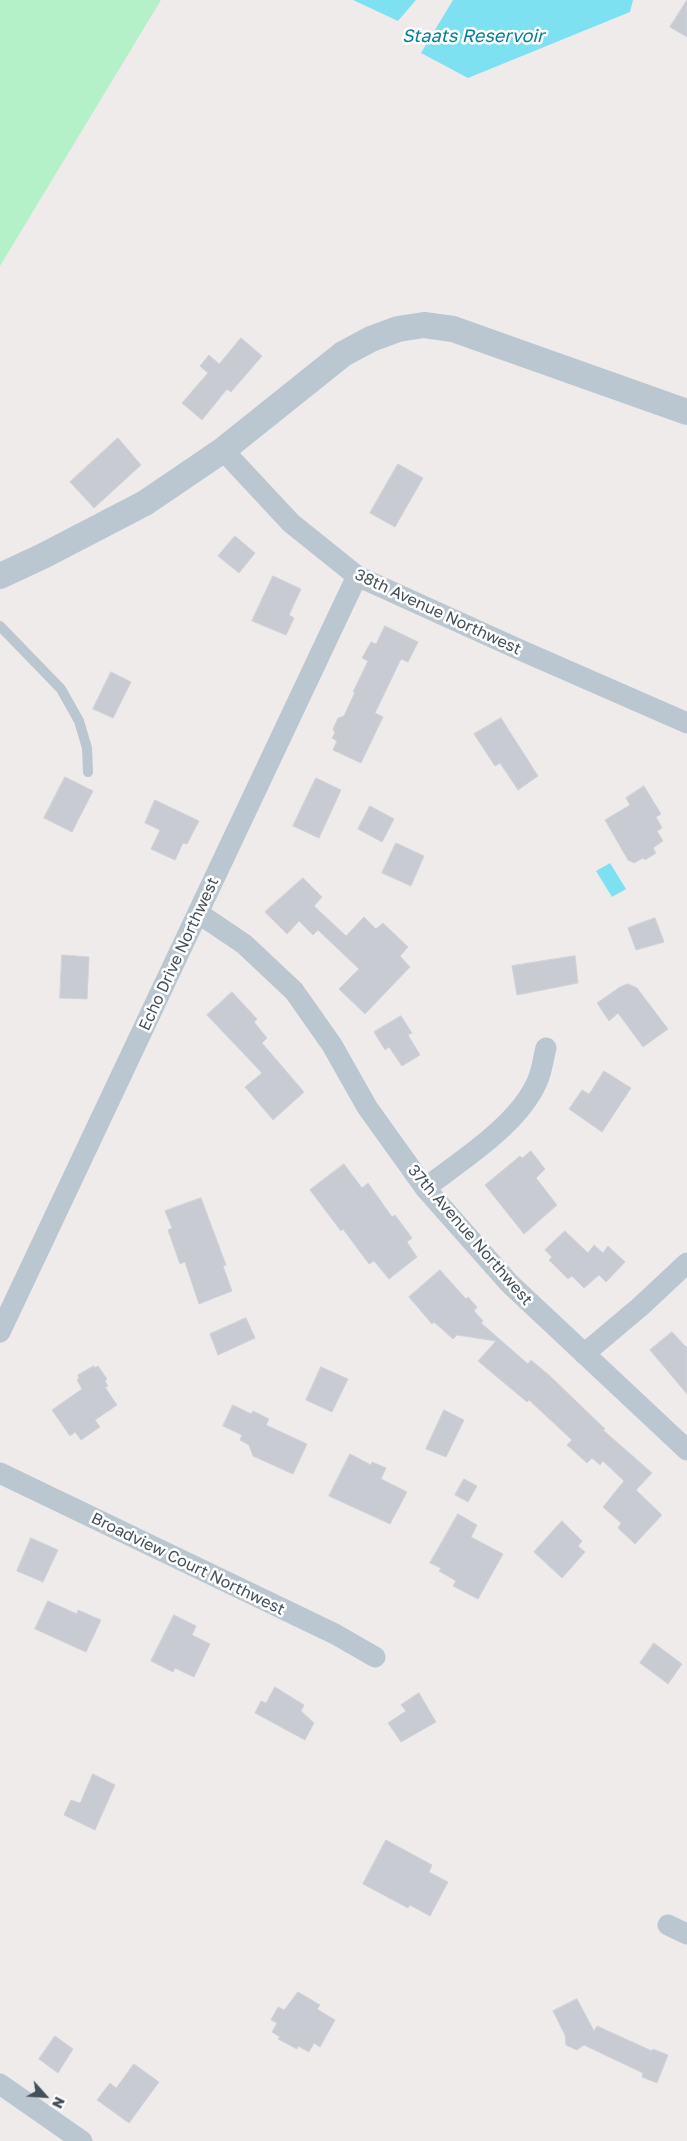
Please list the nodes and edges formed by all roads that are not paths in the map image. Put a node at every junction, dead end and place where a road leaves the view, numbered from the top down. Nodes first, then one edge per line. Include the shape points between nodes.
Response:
1 (687, 412) edge
2 (223, 450) junction
3 (0, 576) edge
4 (357, 576) junction
5 (0, 626) edge
6 (687, 723) edge
7 (88, 772) dead end
8 (198, 913) junction
9 (546, 1048) dead end
10 (425, 1188) junction
11 (687, 1263) edge
12 (0, 1332) edge
13 (584, 1354) junction
14 (687, 1450) edge
15 (0, 1473) edge
16 (375, 1657) dead end
17 (0, 2084) edge
18 (82, 2141) edge

1 - 2 street via 453,329 424,325 371,338 343,354
2 - 3 street via 145,503
2 - 4 street, 38th Avenue Northwest via 291,524
4 - 6 street, 38th Avenue Northwest
4 - 8 street, Echo Drive Northwest
5 - 7 lane via 61,689 79,721 87,748
8 - 10 street, 37th Avenue Northwest via 244,944 294,991 332,1045 367,1107
8 - 12 street, Echo Drive Northwest
9 - 10 street via 538,1082 519,1110 488,1139
10 - 13 street, 37th Avenue Northwest via 509,1283
11 - 13 street
13 - 14 street, 37th Avenue Northwest
15 - 16 street, Broadview Court Northwest via 335,1634
17 - 18 street

